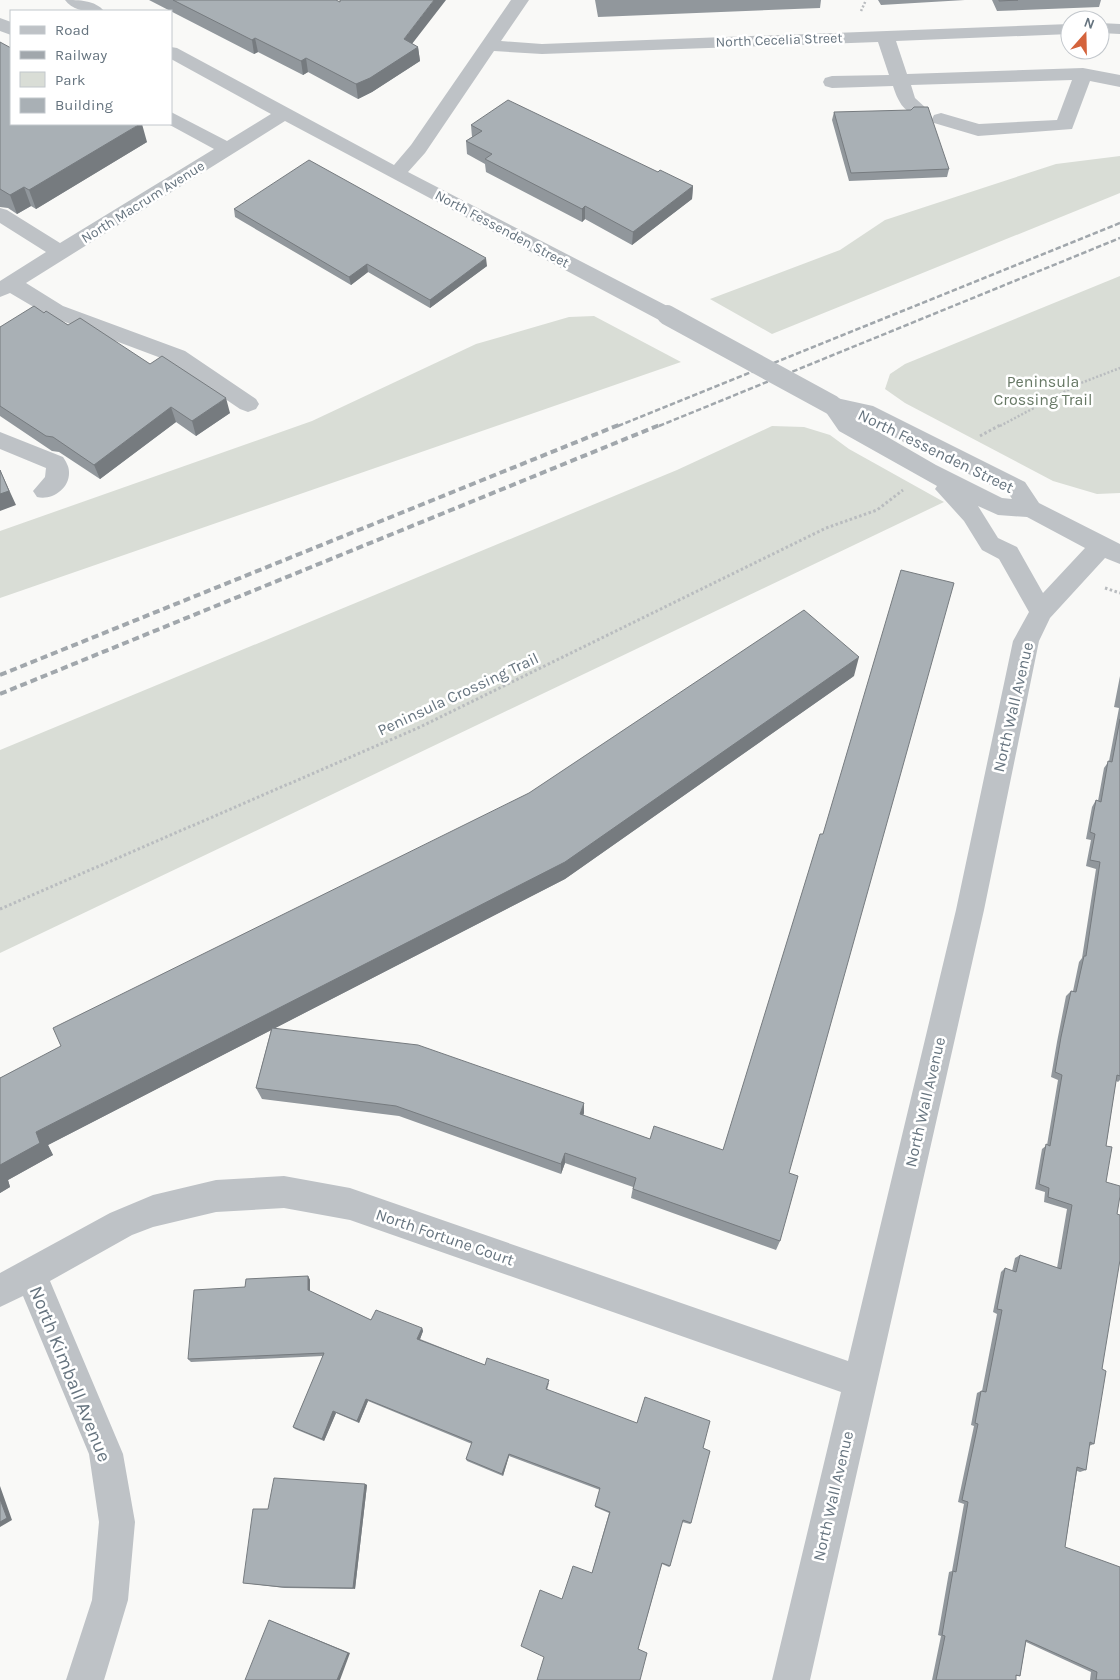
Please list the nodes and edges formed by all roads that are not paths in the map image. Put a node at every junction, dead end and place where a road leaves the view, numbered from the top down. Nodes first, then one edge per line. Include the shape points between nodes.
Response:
1 (74, 0) edge
2 (520, 0) edge
3 (92, 10) edge
4 (1060, 29) edge
5 (885, 36) junction
6 (489, 45) junction
7 (172, 53) edge
8 (1083, 74) junction
9 (900, 80) junction
10 (1120, 81) edge
11 (832, 82) dead end
12 (918, 109) edge
13 (285, 113) junction
14 (172, 119) edge
15 (941, 119) dead end
16 (228, 149) junction
17 (396, 174) junction
18 (0, 214) edge
19 (61, 253) junction
20 (5, 287) edge
21 (248, 404) dead end
22 (832, 405) junction
23 (0, 440) edge
24 (928, 471) junction
25 (45, 491) dead end
26 (1031, 510) junction
27 (1110, 551) edge
28 (1041, 612) junction
29 (30, 1274) junction
30 (0, 1291) edge
31 (860, 1382) junction
32 (85, 1680) edge
33 (791, 1680) edge

1 - 3 street
2 - 6 street
4 - 5 street, North Cecelia Street
5 - 6 street, North Cecelia Street via 542,49
5 - 9 street
6 - 17 street via 418,149
7 - 13 street, North Fessenden Street
8 - 9 street
8 - 10 street
8 - 15 street via 1065,125 978,130
9 - 11 street
9 - 12 street via 907,101
13 - 16 street, North Macrum Avenue
13 - 17 street, North Fessenden Street
14 - 16 street
16 - 19 street, North Macrum Avenue
17 - 22 street, North Fessenden Street, bridge
18 - 19 street
19 - 20 street, North Macrum Avenue
20 - 21 street via 56,311 177,356
22 - 24 street, North Fessenden Street via 847,425
22 - 26 street, North Fessenden Street via 865,412 1017,488
23 - 25 street via 55,462 56,480
24 - 26 street, North Fessenden Street via 998,506
24 - 28 street via 972,515 990,544 1008,553
26 - 27 street, North Fessenden Street
27 - 28 street, North Wall Avenue
28 - 31 street, North Wall Avenue via 1026,641 970,910
29 - 30 street, North Fortune Court
29 - 31 street, North Fortune Court via 120,1224 153,1211 216,1196 284,1192 350,1204
29 - 32 street, North Kimball Avenue via 106,1454 117,1522 110,1600
31 - 33 street, North Wall Avenue

